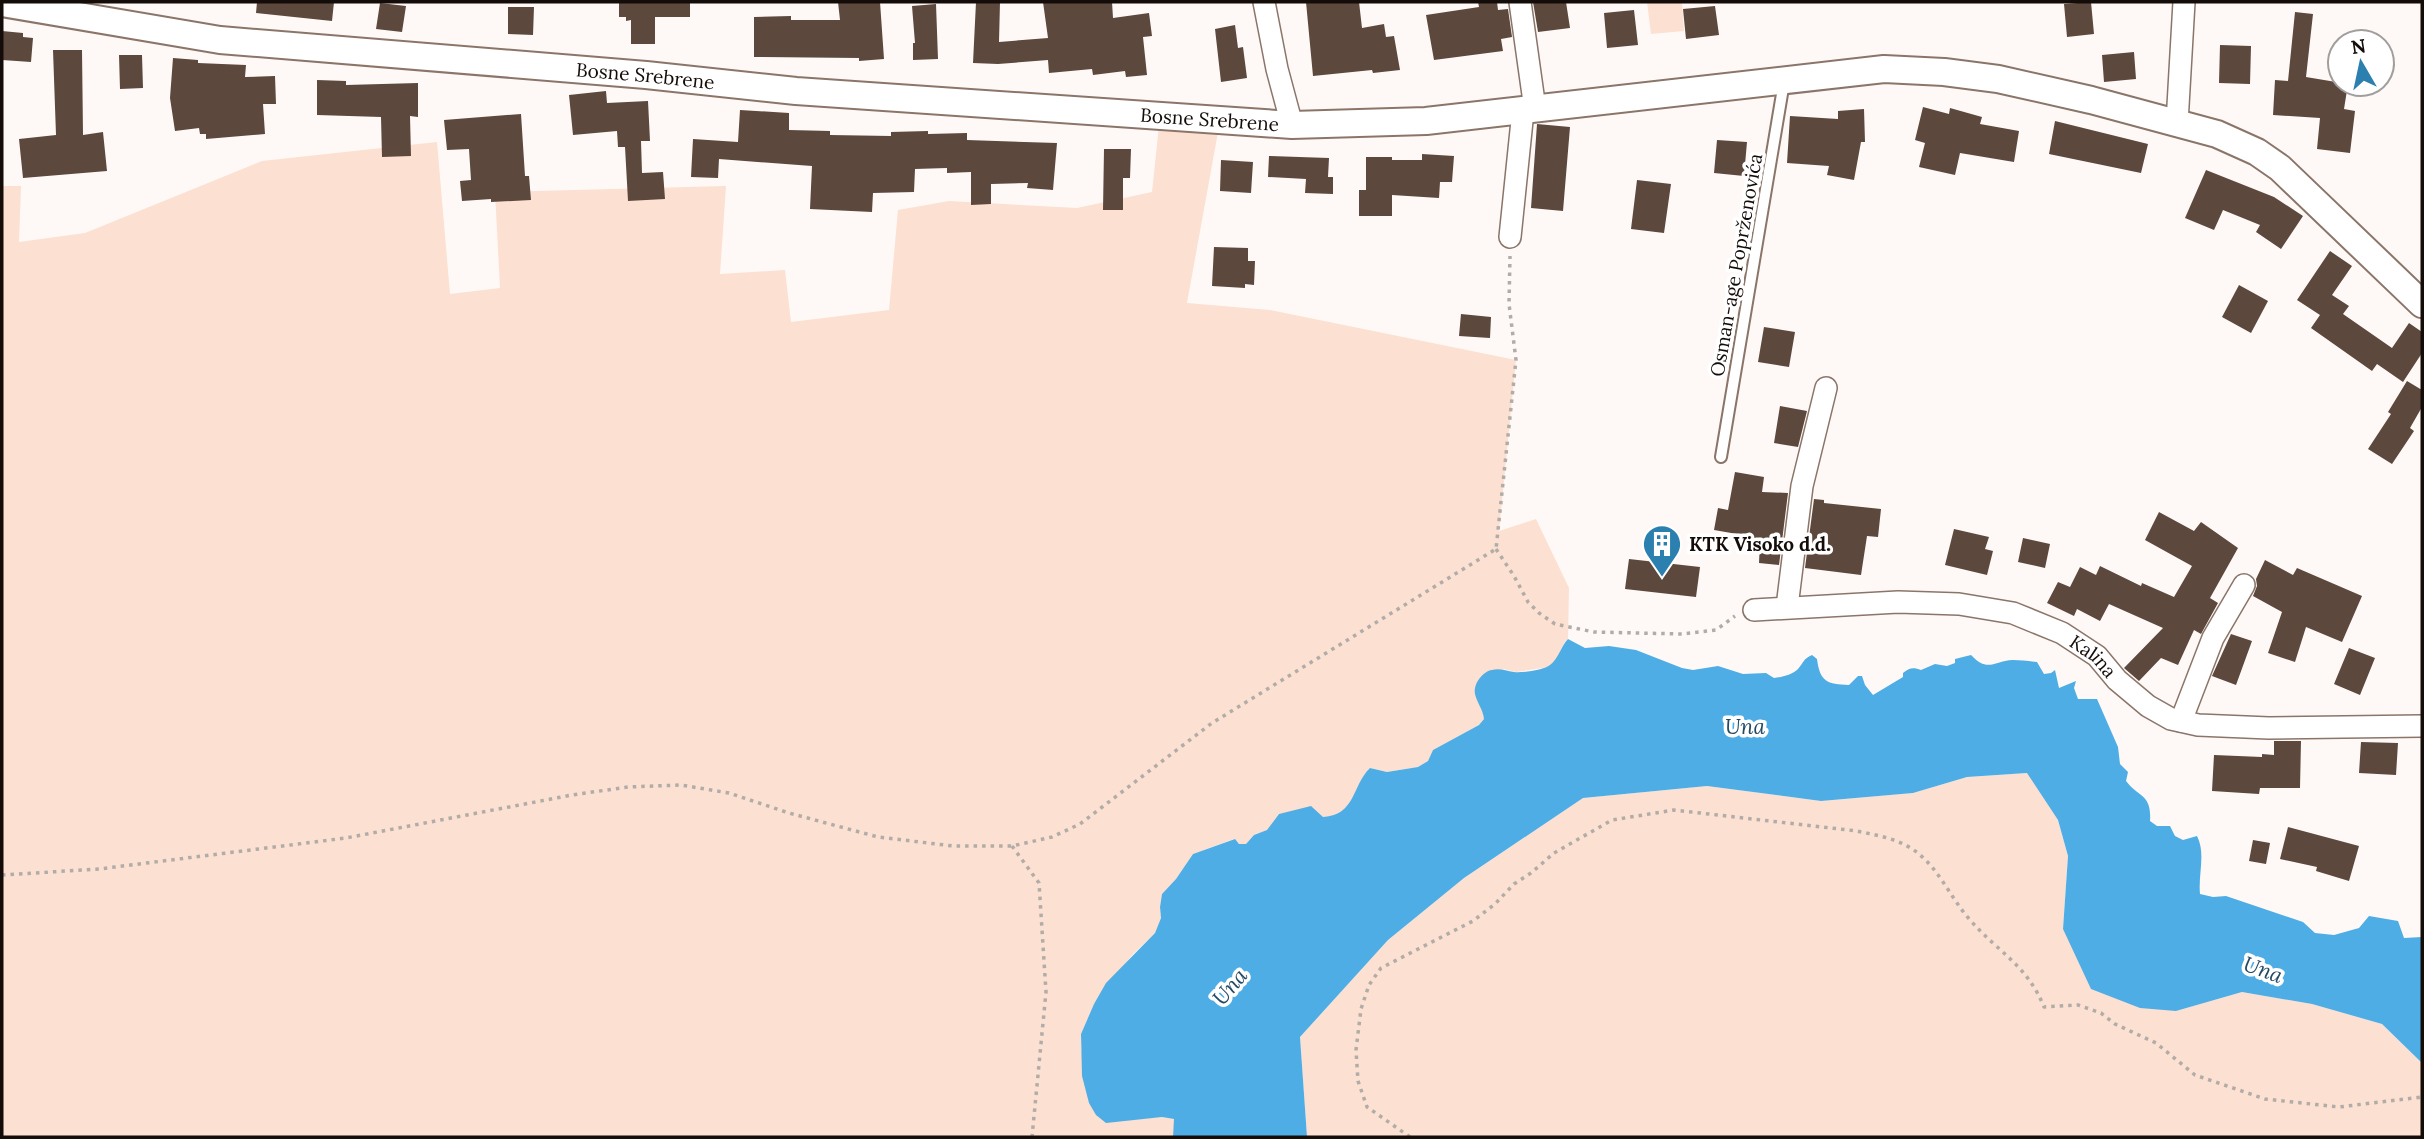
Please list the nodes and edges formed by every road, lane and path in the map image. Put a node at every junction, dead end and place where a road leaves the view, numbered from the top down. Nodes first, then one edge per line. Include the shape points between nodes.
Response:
1 (1264, 2) edge
2 (1520, 2) edge
3 (2183, 2) edge
4 (2, 3) edge
5 (1785, 80) junction
6 (1529, 110) junction
7 (2178, 123) junction
8 (1292, 125) junction
9 (1510, 237) joint
10 (2422, 304) edge
11 (1826, 388) dead end
12 (1721, 457) dead end
13 (1496, 549) junction
14 (2244, 585) dead end
15 (1787, 607) junction
16 (1754, 610) joint
17 (2181, 721) junction
18 (2422, 726) edge
19 (1013, 846) junction
20 (2, 875) edge
21 (2422, 1097) edge
22 (1032, 1137) edge
23 (1410, 1137) edge

1 - 8 street
2 - 6 street
3 - 7 street
4 - 8 street, Bosne Srebrene via 220,40 796,91
5 - 6 street, Bosne Srebrene
5 - 7 street, Bosne Srebrene via 1884,69 1944,72 1998,79
5 - 12 lane, Osman-age Poprženovića
6 - 8 street, Bosne Srebrene via 1426,121
6 - 9 street
7 - 10 street, Bosne Srebrene via 2217,134 2280,168
9 - 13 path via 1509,304 1516,359
11 - 15 street via 1802,486
13 - 16 path via 1528,602 1555,624 1594,632 1682,634 1716,630
13 - 19 path via 1212,723 1080,824 1052,837
14 - 17 street via 2213,638
15 - 16 street, Kalina
15 - 17 street, Kalina via 1922,603 2013,613 2062,634 2096,656 2148,706
17 - 18 street, Kalina via 2269,729
19 - 20 path via 953,846 878,837 729,793 681,785 572,795 346,838 99,870
19 - 22 path via 1039,883 1046,992
21 - 23 path via 2339,1107 2265,1100 2195,1075 2156,1044 2101,1013 2078,1006 2044,1007 2022,970 1970,920 1925,859 1908,846 1857,831 1674,810 1612,820 1553,853 1473,921 1381,968 1361,1009 1358,1081 1367,1107

